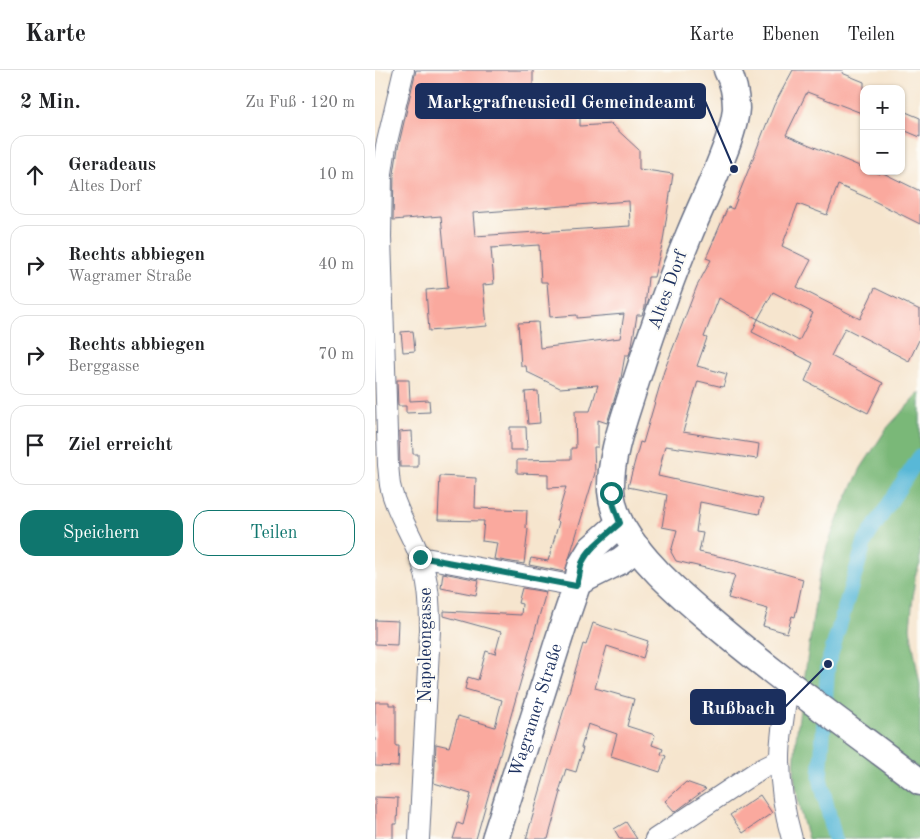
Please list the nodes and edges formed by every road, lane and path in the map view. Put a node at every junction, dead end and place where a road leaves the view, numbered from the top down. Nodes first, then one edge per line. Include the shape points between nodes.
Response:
1 (405, 70) edge
2 (735, 73) edge
3 (620, 523) junction
4 (637, 548) junction
5 (420, 557) junction
6 (577, 584) junction
7 (797, 689) junction
8 (780, 760) junction
9 (920, 782) edge
10 (419, 839) edge
11 (495, 839) edge
12 (655, 839) edge
13 (792, 839) edge

1 - 5 street, Napoleongasse via 382,173 381,237 391,486
2 - 3 main road, Altes Dorf via 736,107 729,140 673,277 615,451 611,493
3 - 4 main road, Altes Dorf
3 - 6 main road, Wagramer Straße via 585,557
4 - 6 main road
4 - 7 main road, Altes Dorf via 691,604
5 - 6 street
5 - 10 street, Napoleongasse via 427,580 430,630
6 - 11 main road, Wagramer Straße
7 - 8 street via 784,716
7 - 9 main road, Altes Dorf
8 - 12 street
8 - 13 street

